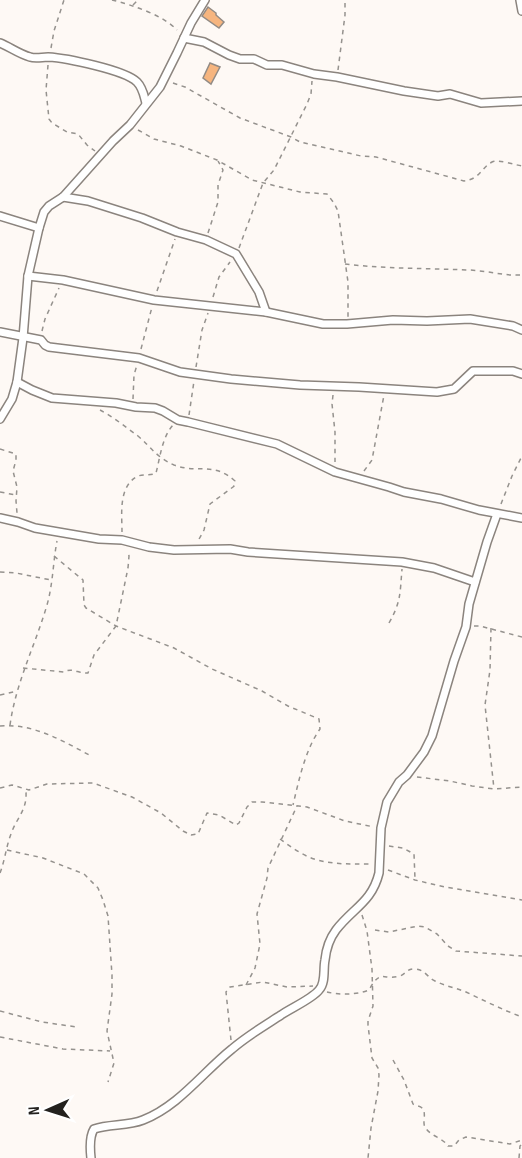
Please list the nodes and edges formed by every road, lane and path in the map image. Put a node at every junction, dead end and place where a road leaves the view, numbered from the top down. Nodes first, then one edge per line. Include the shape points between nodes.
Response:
1 (64, 0) edge
2 (112, 0) edge
3 (138, 0) edge
4 (205, 0) edge
5 (345, 0) edge
6 (520, 0) edge
7 (133, 5) junction
8 (522, 10) edge
9 (184, 38) junction
10 (0, 43) edge
11 (49, 57) junction
12 (314, 74) junction
13 (337, 77) junction
14 (163, 80) junction
15 (522, 101) edge
16 (146, 104) junction
17 (130, 125) junction
18 (291, 137) junction
19 (101, 155) junction
20 (217, 160) junction
21 (522, 166) edge
22 (263, 183) junction
23 (63, 197) junction
24 (0, 216) edge
25 (39, 228) junction
26 (177, 232) junction
27 (206, 240) junction
28 (236, 254) junction
29 (345, 264) junction
30 (522, 275) edge
31 (28, 276) junction
32 (63, 280) junction
33 (154, 300) junction
34 (210, 306) junction
35 (266, 312) junction
36 (347, 324) junction
37 (522, 330) edge
38 (0, 332) edge
39 (23, 338) junction
40 (41, 340) junction
41 (139, 358) junction
42 (195, 373) junction
43 (522, 374) edge
44 (17, 382) junction
45 (333, 386) junction
46 (385, 389) junction
47 (132, 405) junction
48 (97, 409) dead end
49 (0, 419) edge
50 (178, 420) junction
51 (188, 422) junction
52 (0, 448) edge
53 (522, 456) edge
54 (160, 458) junction
55 (335, 472) junction
56 (358, 478) junction
57 (0, 492) edge
58 (16, 495) junction
59 (497, 514) junction
60 (0, 518) edge
61 (522, 518) edge
62 (18, 522) junction
63 (59, 531) junction
64 (122, 540) junction
65 (190, 550) junction
66 (54, 556) junction
67 (402, 562) junction
68 (0, 572) edge
69 (52, 581) junction
70 (475, 582) junction
71 (389, 623) dead end
72 (116, 626) junction
73 (466, 627) junction
74 (491, 628) junction
75 (522, 637) edge
76 (23, 668) junction
77 (18, 691) junction
78 (0, 695) edge
79 (10, 725) junction
80 (0, 726) edge
81 (92, 756) dead end
82 (407, 775) junction
83 (522, 787) edge
84 (0, 788) edge
85 (494, 789) junction
86 (29, 790) junction
87 (297, 805) junction
88 (293, 806) junction
89 (381, 828) junction
90 (280, 839) junction
91 (381, 844) junction
92 (7, 850) junction
93 (380, 864) junction
94 (0, 873) edge
95 (415, 880) junction
96 (522, 900) edge
97 (359, 907) junction
98 (375, 930) dead end
99 (522, 956) edge
100 (372, 983) junction
101 (246, 985) junction
102 (321, 988) junction
103 (0, 1011) edge
104 (522, 1017) edge
105 (77, 1027) dead end
106 (0, 1037) edge
107 (232, 1048) junction
108 (111, 1051) junction
109 (393, 1060) dead end
110 (108, 1082) dead end
111 (522, 1142) edge
112 (91, 1158) edge
113 (368, 1158) edge
114 (519, 1158) edge

1 - 11 path
2 - 7 path
3 - 7 path
4 - 9 street
5 - 13 path
6 - 8 street
7 - 9 path via 172,25
9 - 12 street via 204,42 240,59
9 - 14 street
10 - 11 street via 31,57
11 - 16 street via 98,67 134,80 142,89
11 - 19 path via 49,119 67,132 78,134
12 - 13 street
12 - 18 path via 311,94
13 - 15 street via 404,91 450,94 480,103
14 - 16 street
14 - 18 path via 185,87 240,118
16 - 17 street
17 - 19 street
17 - 20 path via 154,139
18 - 21 path via 304,144 376,157 464,181 476,177 495,161
18 - 22 path via 274,171
19 - 23 street
20 - 22 path
20 - 27 path via 223,170
22 - 28 path
22 - 29 path via 327,194 338,211
23 - 25 street via 44,212
23 - 26 street via 88,201
24 - 25 street
25 - 31 street
26 - 27 street
26 - 33 path
27 - 28 street
28 - 34 path via 219,277
28 - 35 street
29 - 30 path
29 - 36 path
31 - 32 street
31 - 39 street
32 - 33 street
32 - 40 path via 45,319
33 - 34 street
33 - 41 path
34 - 35 street
34 - 42 path
35 - 36 street via 322,324
36 - 37 street via 470,319
38 - 39 street
39 - 40 street
39 - 44 street
40 - 41 street via 49,347
41 - 42 street
41 - 47 path
42 - 45 street via 277,384
42 - 51 path
43 - 46 street via 472,371 453,389 437,392
44 - 47 street via 52,398
44 - 49 street
45 - 46 street
45 - 55 path
46 - 56 path via 372,460
47 - 50 street via 158,409
48 - 54 path via 139,437
50 - 51 street
50 - 54 path via 169,430
51 - 55 street via 277,444
52 - 58 path via 16,454
53 - 59 path
54 - 64 path via 155,474 138,476 123,493
54 - 65 path via 186,468 213,468 235,483 210,504 204,530
55 - 56 street
56 - 59 street
57 - 58 path
58 - 62 path
59 - 61 street
59 - 70 street
60 - 62 street
62 - 63 street
63 - 64 street
63 - 66 path
64 - 65 street
64 - 72 path via 129,561
65 - 67 street via 230,549
66 - 69 path
66 - 72 path via 83,579 86,608
67 - 70 street
67 - 71 path via 401,596
68 - 69 path
69 - 76 path
70 - 73 street
72 - 76 path via 86,674
72 - 88 path via 174,648 319,719 320,729 308,753
73 - 74 path
73 - 82 street via 432,736
74 - 75 path
74 - 85 path via 485,705
76 - 77 path
77 - 78 path
77 - 79 path
79 - 80 path
79 - 81 path via 48,734
82 - 85 path
82 - 89 street via 387,802
83 - 85 path
84 - 86 path via 12,785
86 - 88 path via 47,784 93,783 152,808 191,836 198,834 208,813 237,825 252,802
86 - 92 path
87 - 88 path
87 - 89 path
87 - 90 path
89 - 91 street
90 - 93 path via 313,859
90 - 101 path via 257,914 260,945
91 - 93 street
91 - 95 path via 414,854
92 - 94 path
92 - 108 path via 43,858 84,874 98,888 108,916 112,984 107,1031
93 - 95 path
93 - 97 street via 375,887
95 - 96 path
97 - 100 path via 369,938
97 - 102 street via 331,939
98 - 99 path via 389,932 422,926 456,951
100 - 102 path via 369,990 361,993 333,994
100 - 104 path via 381,977 401,976 409,969 417,969 433,981
100 - 113 path via 373,1008 368,1025 371,1054 379,1075
101 - 102 path via 263,982
101 - 107 path via 230,987 226,992
102 - 107 street
103 - 105 path
106 - 108 path via 63,1048
107 - 112 street via 159,1112 144,1120 94,1129
108 - 110 path via 114,1063
109 - 111 path via 413,1104 424,1111 427,1129 448,1146 466,1137 510,1144
111 - 114 path

